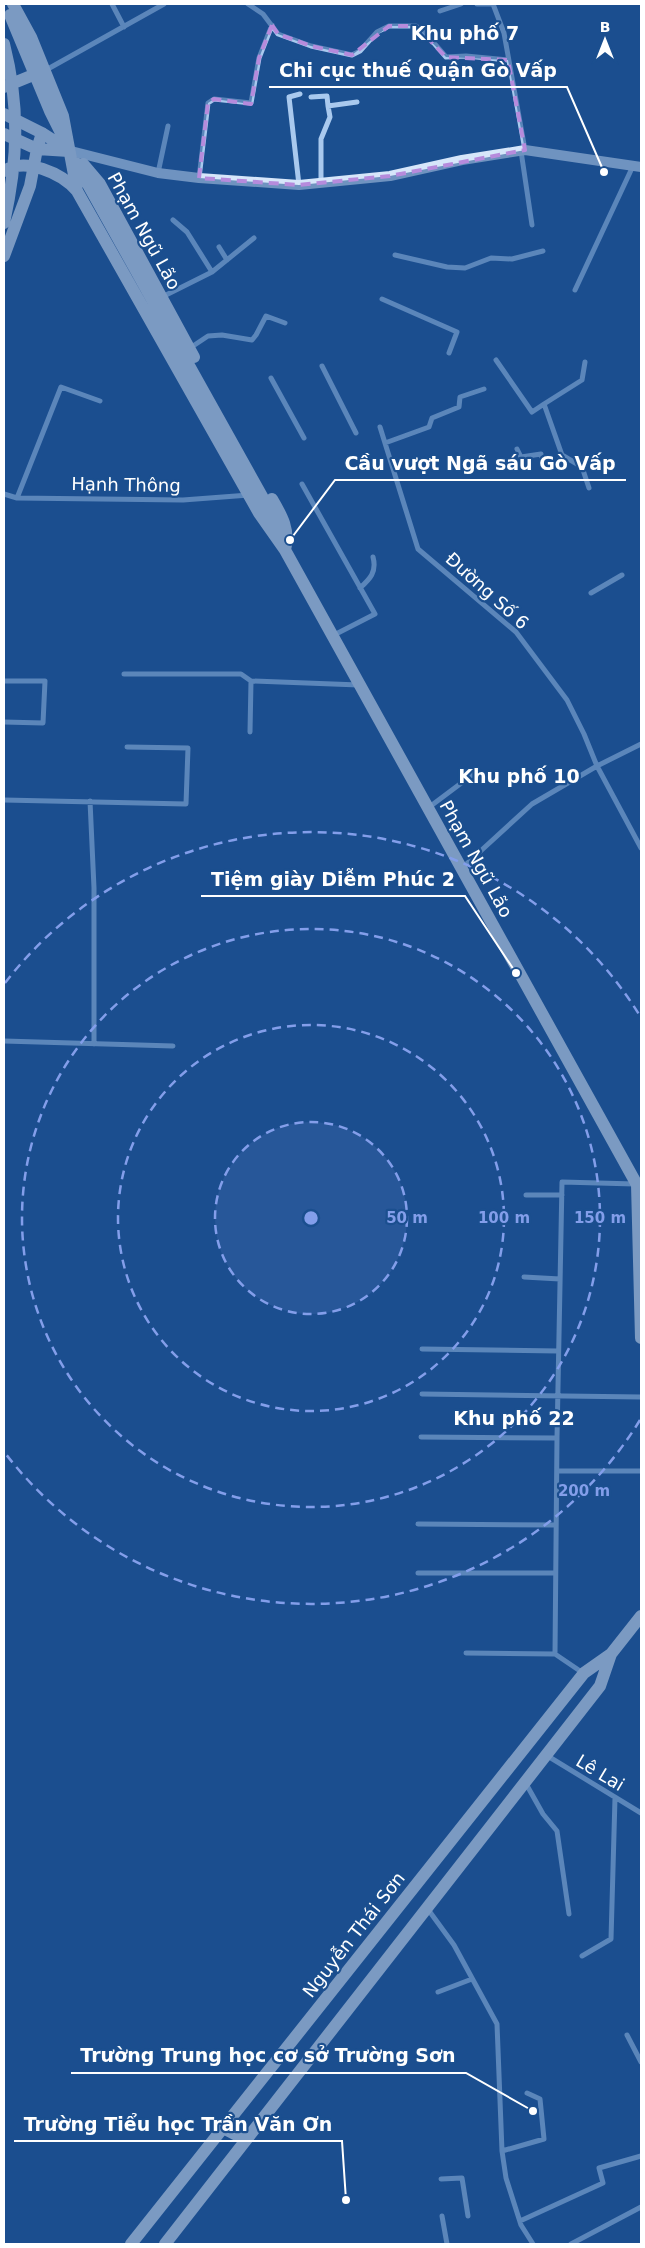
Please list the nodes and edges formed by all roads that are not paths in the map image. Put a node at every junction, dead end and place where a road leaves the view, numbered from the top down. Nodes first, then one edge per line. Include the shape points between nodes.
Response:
1 (4, 4) edge
2 (13, 4) edge
3 (112, 4) edge
4 (164, 4) edge
5 (248, 4) edge
6 (461, 4) edge
7 (477, 4) edge
8 (492, 4) edge
9 (440, 11) dead end
10 (124, 26) junction
11 (272, 26) junction
12 (31, 37) junction
13 (4, 46) edge
14 (508, 60) junction
15 (45, 70) junction
16 (4, 87) edge
17 (300, 94) dead end
18 (312, 97) dead end
19 (357, 102) dead end
20 (328, 106) junction
21 (4, 114) edge
22 (168, 126) dead end
23 (42, 133) junction
24 (4, 134) edge
25 (37, 149) junction
26 (523, 150) junction
27 (71, 151) junction
28 (637, 166) edge
29 (34, 168) junction
30 (4, 172) edge
31 (158, 173) junction
32 (199, 178) junction
33 (321, 183) junction
34 (300, 185) junction
35 (77, 191) junction
36 (173, 220) dead end
37 (4, 223) edge
38 (532, 224) dead end
39 (254, 238) dead end
40 (219, 247) dead end
41 (544, 251) dead end
42 (395, 255) dead end
43 (4, 256) edge
44 (227, 260) junction
45 (212, 272) junction
46 (575, 290) dead end
47 (162, 297) junction
48 (382, 298) dead end
49 (285, 323) dead end
50 (189, 348) junction
51 (449, 353) dead end
52 (496, 360) dead end
53 (585, 362) dead end
54 (322, 366) dead end
55 (271, 378) dead end
56 (484, 389) dead end
57 (100, 401) dead end
58 (544, 404) junction
59 (380, 427) dead end
60 (356, 433) dead end
61 (304, 438) dead end
62 (385, 443) junction
63 (517, 448) dead end
64 (562, 455) junction
65 (302, 484) dead end
66 (589, 488) dead end
67 (4, 494) edge
68 (249, 496) junction
69 (17, 498) junction
70 (284, 550) junction
71 (374, 557) dead end
72 (622, 575) dead end
73 (360, 588) junction
74 (590, 593) dead end
75 (332, 636) junction
76 (124, 674) dead end
77 (4, 681) edge
78 (251, 681) junction
79 (359, 685) junction
80 (4, 722) edge
81 (250, 732) dead end
82 (641, 744) edge
83 (127, 747) dead end
84 (597, 766) junction
85 (476, 772) dead end
86 (4, 800) edge
87 (90, 801) junction
88 (428, 808) junction
89 (641, 848) edge
90 (461, 869) junction
91 (4, 1041) edge
92 (94, 1044) junction
93 (172, 1046) dead end
94 (639, 1188) edge
95 (526, 1194) dead end
96 (562, 1195) junction
97 (524, 1277) dead end
98 (560, 1279) junction
99 (641, 1338) edge
100 (422, 1349) dead end
101 (558, 1351) junction
102 (422, 1394) dead end
103 (557, 1397) junction
104 (641, 1397) edge
105 (420, 1437) dead end
106 (556, 1438) junction
107 (556, 1471) junction
108 (641, 1471) edge
109 (418, 1524) dead end
110 (556, 1525) junction
111 (418, 1573) dead end
112 (555, 1573) junction
113 (641, 1616) edge
114 (466, 1653) dead end
115 (555, 1654) junction
116 (611, 1654) junction
117 (584, 1674) junction
118 (546, 1755) junction
119 (525, 1782) junction
120 (615, 1798) junction
121 (641, 1813) edge
122 (426, 1908) junction
123 (569, 1914) dead end
124 (582, 1956) dead end
125 (472, 1978) junction
126 (438, 1992) dead end
127 (627, 2035) dead end
128 (641, 2062) edge
129 (527, 2093) dead end
130 (223, 2128) junction
131 (246, 2140) junction
132 (502, 2151) junction
133 (641, 2156) edge
134 (441, 2179) dead end
135 (641, 2207) edge
136 (442, 2216) dead end
137 (468, 2216) dead end
138 (520, 2221) junction
139 (131, 2244) edge
140 (165, 2244) edge
141 (447, 2244) edge
142 (533, 2244) edge
143 (571, 2244) edge

1 - 70 main road, Phạm Ngũ Lão via 69,150 264,500
2 - 12 main road
3 - 10 street
4 - 10 street
5 - 11 street via 263,14
6 - 9 street
7 - 8 street
8 - 14 street via 504,33
10 - 15 street
11 - 14 street via 278,34 311,46 352,54 389,26 416,26 446,57
11 - 32 street via 259,58 251,103 214,99 208,102
12 - 13 main road
12 - 15 main road
13 - 37 main road via 13,87 16,131 13,184
14 - 26 street
15 - 16 main road
15 - 27 main road via 64,116
17 - 34 street via 289,96
18 - 20 street via 327,96
19 - 20 street
20 - 33 street via 330,117 321,139
21 - 23 main road
22 - 31 street
23 - 25 main road
23 - 27 main road
24 - 25 main road
25 - 27 main road
25 - 29 main road
26 - 28 main road
26 - 33 main road via 390,176
26 - 38 street
27 - 31 main road
27 - 35 main road, Phạm Ngũ Lão
27 - 47 main road, Phạm Ngũ Lão via 100,184
28 - 46 street
29 - 30 main road via 18,166
29 - 35 main road via 64,177
29 - 43 main road via 27,197
31 - 32 main road
32 - 34 main road
33 - 34 main road
35 - 68 main road, Phạm Ngũ Lão
36 - 45 street via 187,232
39 - 44 street
40 - 44 street
41 - 42 street via 512,259 491,258 465,268
44 - 45 street
45 - 47 street
47 - 50 main road, Phạm Ngũ Lão
48 - 51 street via 457,332
49 - 50 street via 266,316 252,340 208,336
50 - 70 main road, Phạm Ngũ Lão via 282,515 287,532
52 - 58 street via 532,412
53 - 58 street via 582,380
54 - 60 street
55 - 61 street
56 - 62 street via 460,397 459,407 432,418 429,427
57 - 69 street via 60,387
58 - 64 street
59 - 62 street, Đường Số 6
62 - 84 street, Đường Số 6 via 418,549 516,632 567,700
63 - 64 street via 521,457 540,454 543,464 558,462
64 - 66 street via 582,467
65 - 73 street
67 - 69 street, Hạnh Thông
68 - 69 street, Hạnh Thông via 183,500
68 - 70 main road, Phạm Ngũ Lão
70 - 75 main road, Phạm Ngũ Lão
71 - 73 street via 371,578
72 - 74 street
73 - 75 street via 375,614
75 - 79 main road, Phạm Ngũ Lão
76 - 78 street via 241,674
77 - 80 street via 45,681 43,723
78 - 79 street
78 - 81 street
79 - 88 main road, Phạm Ngũ Lão
82 - 84 street
83 - 87 street via 188,748 186,804
84 - 89 street, Đường Số 6
84 - 90 street via 532,804
85 - 88 street
86 - 87 street
87 - 92 street via 94,888
88 - 90 main road, Phạm Ngũ Lão
90 - 94 main road, Phạm Ngũ Lão
91 - 92 street
92 - 93 street
94 - 96 street via 562,1182
94 - 99 main road, Phạm Ngũ Lão
95 - 96 street
96 - 98 street
97 - 98 street
98 - 101 street
100 - 101 street
101 - 103 street
102 - 103 street
103 - 104 street
103 - 106 street
105 - 106 street
106 - 107 street
107 - 108 street
107 - 110 street
109 - 110 street
110 - 112 street
111 - 112 street
112 - 115 street
113 - 116 main road, Nguyễn Thái Sơn
114 - 115 street
115 - 117 street
116 - 117 main road, Nguyễn Thái Sơn
116 - 118 main road, Nguyễn Thái Sơn via 600,1686
117 - 130 main road, Nguyễn Thái Sơn
118 - 119 main road, Nguyễn Thái Sơn
118 - 120 street, Lê Lai
119 - 122 main road, Nguyễn Thái Sơn
119 - 123 street via 557,1831
120 - 121 street, Lê Lai
120 - 124 street via 611,1940
122 - 125 street via 454,1945
122 - 131 main road, Nguyễn Thái Sơn
125 - 126 street
125 - 132 street via 497,2024
127 - 128 street
129 - 132 street via 540,2100 544,2139
130 - 131 main road
130 - 139 main road, Nguyễn Thái Sơn
131 - 140 main road, Nguyễn Thái Sơn
132 - 138 street via 506,2178
133 - 138 street via 599,2168 603,2183
134 - 137 street via 462,2178
135 - 143 street
136 - 141 street
138 - 142 street

